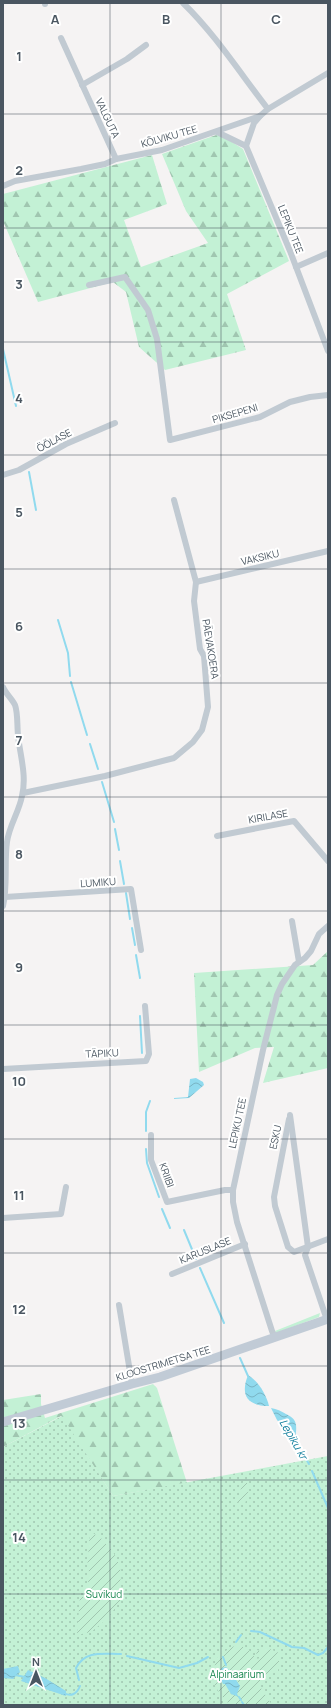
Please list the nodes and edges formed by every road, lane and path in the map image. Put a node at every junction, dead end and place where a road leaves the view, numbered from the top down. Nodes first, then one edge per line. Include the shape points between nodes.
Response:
1 (183, 3) edge
2 (61, 38) dead end
3 (146, 45) dead end
4 (328, 73) edge
5 (82, 85) junction
6 (268, 109) junction
7 (260, 116) junction
8 (217, 132) junction
9 (246, 146) junction
10 (116, 159) junction
11 (3, 186) edge
12 (328, 253) edge
13 (296, 267) junction
14 (89, 285) dead end
15 (328, 351) edge
16 (328, 396) edge
17 (115, 423) dead end
18 (3, 474) edge
19 (174, 500) dead end
20 (328, 551) edge
21 (196, 582) junction
22 (3, 687) edge
23 (23, 793) junction
24 (217, 836) dead end
25 (328, 861) edge
26 (5, 897) junction
27 (3, 906) edge
28 (292, 921) dead end
29 (328, 926) edge
30 (141, 950) dead end
31 (299, 962) junction
32 (145, 1006) dead end
33 (3, 1069) edge
34 (151, 1135) dead end
35 (66, 1187) dead end
36 (233, 1190) junction
37 (3, 1218) edge
38 (328, 1239) edge
39 (245, 1244) junction
40 (308, 1247) junction
41 (172, 1274) dead end
42 (119, 1305) dead end
43 (327, 1320) edge
44 (275, 1338) junction
45 (132, 1384) junction
46 (3, 1422) edge

1 - 6 street via 217,42
2 - 5 street, VALGUTA
3 - 5 street
4 - 6 street, KÕLVIKU TEE
5 - 10 street, VALGUTA
6 - 7 street, KÕLVIKU TEE
7 - 8 street, KÕLVIKU TEE
7 - 9 street via 254,123
8 - 9 street
8 - 10 street, KÕLVIKU TEE via 162,150
9 - 13 street, LEPIKU TEE
10 - 11 street, KÕLVIKU TEE via 105,164 52,173
12 - 13 street
13 - 15 street, LEPIKU TEE
14 - 16 street, PIKSEPENI via 125,277 148,310 157,339 170,440 260,417 290,402
17 - 18 street, ÖÖLASE via 66,444 19,470
19 - 21 street, PÄEVAKOERA
20 - 21 street, VAKSIKU
21 - 23 street, PÄEVAKOERA via 194,602 200,649 204,656 208,707 202,730 193,742 174,758
22 - 23 street via 15,705 24,772
23 - 26 street via 8,835
24 - 25 street, KIRILASE via 294,821
26 - 27 street
26 - 30 street, LUMIKU via 131,890
28 - 31 street
29 - 31 street, LEPIKU TEE via 319,934 305,958
31 - 36 street, LEPIKU TEE via 282,984 271,1016
32 - 33 street, TÄPIKU via 149,1054 146,1060
34 - 36 street, KRIIBI via 151,1160 167,1202
35 - 37 street via 61,1214
36 - 39 street, LEPIKU TEE via 234,1210
38 - 40 street
39 - 41 street, KARUSLASE
39 - 44 street, LEPIKU TEE
40 - 40 street, ESKU via 295,1144 290,1115 274,1201 288,1246 294,1252
40 - 43 street, ESKU via 305,1255
42 - 45 street
43 - 44 main road, KLOOSTRIMETSA TEE
44 - 45 main road, KLOOSTRIMETSA TEE
45 - 46 main road, KLOOSTRIMETSA TEE

